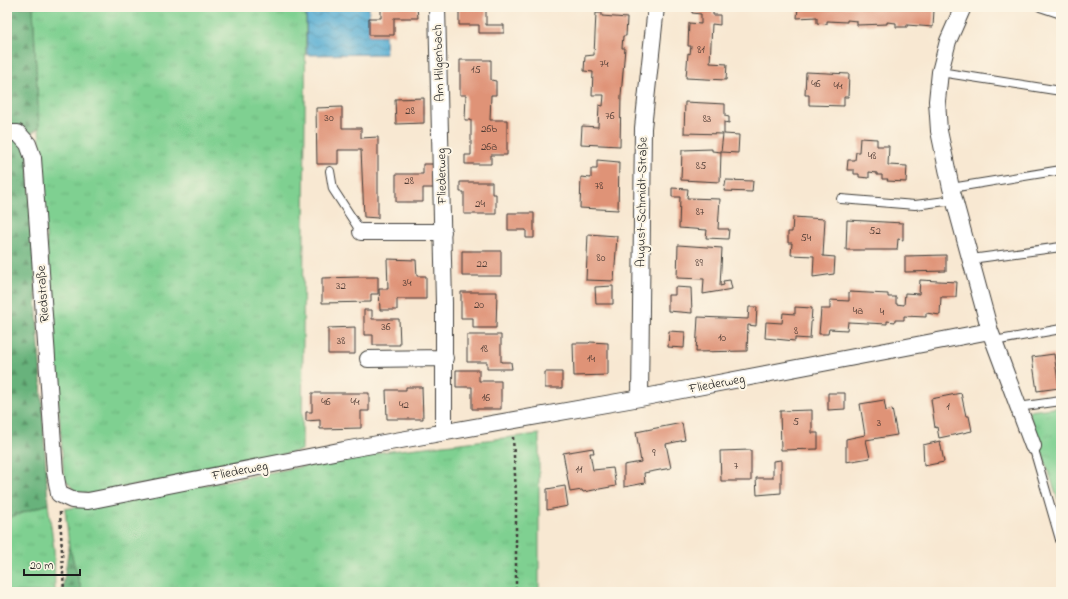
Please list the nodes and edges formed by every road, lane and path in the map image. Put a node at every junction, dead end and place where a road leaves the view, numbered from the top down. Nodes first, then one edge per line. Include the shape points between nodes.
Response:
1 (437, 7) edge
2 (656, 7) edge
3 (963, 7) edge
4 (1040, 7) edge
5 (1061, 14) edge
6 (940, 72) junction
7 (1061, 90) edge
8 (440, 119) joint
9 (7, 133) edge
10 (1061, 170) edge
11 (330, 171) dead end
12 (952, 194) junction
13 (841, 200) dead end
14 (361, 232) joint
15 (443, 232) junction
16 (1061, 247) edge
17 (971, 259) junction
18 (1061, 329) edge
19 (992, 336) junction
20 (445, 358) junction
21 (368, 359) dead end
22 (640, 398) junction
23 (1061, 401) edge
24 (1018, 407) junction
25 (511, 420) junction
26 (444, 432) junction
27 (1033, 446) joint
28 (59, 494) junction
29 (1061, 543) edge
30 (64, 592) edge
31 (516, 592) edge

1 - 8 street, Am Hilgenbach
2 - 22 street, August-Schmidt-Straße via 643,128
3 - 6 street via 948,41
4 - 5 lane
6 - 7 lane
6 - 12 street via 937,101 939,131
8 - 15 street, Fliederweg
9 - 28 street, Riedstraße via 18,133 28,144 33,158 55,472
10 - 12 lane
11 - 14 lane via 333,189
12 - 13 lane via 915,205
12 - 17 street
14 - 15 street
15 - 20 street, Fliederweg
16 - 17 lane
17 - 19 street
18 - 19 lane
19 - 22 street, Fliederweg
19 - 24 street
20 - 21 street
20 - 26 street, Fliederweg
22 - 25 street, Fliederweg
23 - 24 lane
24 - 27 street
25 - 26 street, Fliederweg
25 - 31 path via 515,479
26 - 28 street, Fliederweg via 88,501 72,500
27 - 29 lane
28 - 30 path

